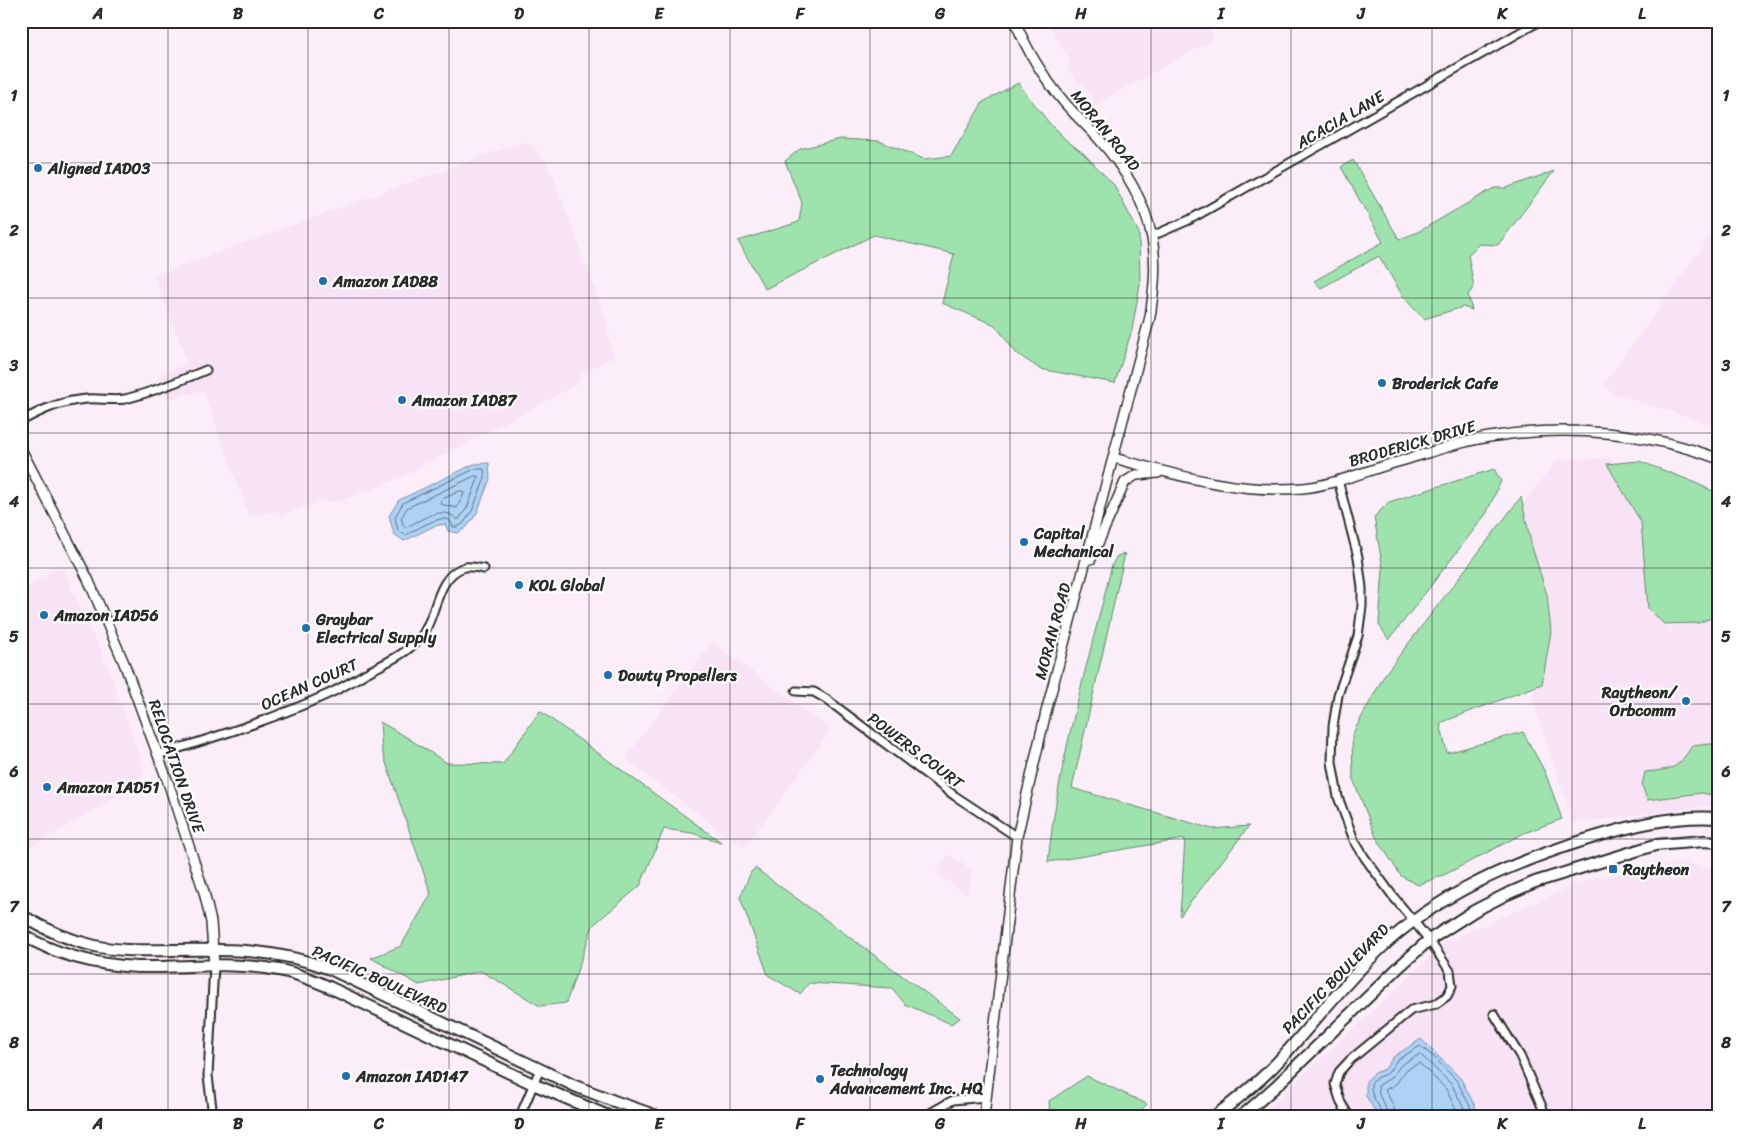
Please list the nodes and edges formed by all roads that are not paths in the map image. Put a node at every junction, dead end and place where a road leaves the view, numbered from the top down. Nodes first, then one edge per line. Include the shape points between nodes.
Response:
1 (1015, 21) edge
2 (1540, 21) edge
3 (1152, 236) junction
4 (206, 370) dead end
5 (21, 421) edge
6 (21, 449) edge
7 (1114, 458) junction
8 (1719, 459) edge
9 (1167, 472) junction
10 (1338, 480) junction
11 (484, 569) dead end
12 (1078, 592) junction
13 (796, 691) dead end
14 (158, 755) junction
15 (1719, 818) edge
16 (1017, 837) junction
17 (1719, 842) edge
18 (21, 915) edge
19 (1414, 921) junction
20 (21, 934) edge
21 (1429, 940) junction
22 (213, 950) junction
23 (214, 965) junction
24 (1494, 1014) dead end
25 (540, 1070) junction
26 (533, 1084) junction
27 (986, 1097) junction
28 (213, 1116) edge
29 (520, 1116) edge
30 (608, 1116) edge
31 (656, 1116) edge
32 (925, 1116) edge
33 (984, 1116) edge
34 (1215, 1116) edge
35 (1242, 1116) edge
36 (1349, 1116) edge
37 (1546, 1116) edge

1 - 3 street, MORAN ROAD via 1032,57 1065,104 1123,170 1141,204
2 - 3 street, ACACIA LANE via 1189,220
3 - 7 street, MORAN ROAD via 1155,264 1150,317
4 - 5 street via 163,388 124,399 87,399 50,406
6 - 14 street, RELOCATION DRIVE via 111,630
7 - 9 street, BRODERICK DRIVE
7 - 12 street, MORAN ROAD
8 - 10 street, BRODERICK DRIVE via 1653,439 1586,432 1527,432 1464,443
9 - 10 street, BRODERICK DRIVE via 1203,482 1256,490 1306,488
9 - 12 street via 1136,474 1123,485
10 - 19 street via 1358,558 1362,606 1358,636 1338,695 1333,726 1332,762 1336,788 1354,840 1377,876
11 - 14 street, OCEAN COURT via 466,567 454,574 435,601 421,638 405,653 327,695
12 - 16 street, MORAN ROAD
13 - 16 street, POWERS COURT via 814,692 826,699 955,796
14 - 22 street, RELOCATION DRIVE via 204,892
15 - 19 main road, PACIFIC BOULEVARD via 1688,817 1633,825 1550,850 1478,881
16 - 27 street, MORAN ROAD
17 - 21 main road, PACIFIC BOULEVARD via 1655,844 1558,874 1505,895
18 - 22 main road, PACIFIC BOULEVARD via 53,932 96,946 139,951
19 - 21 street
19 - 34 main road, PACIFIC BOULEVARD via 1380,949 1272,1068
20 - 23 main road, PACIFIC BOULEVARD via 62,954 88,961 138,967
21 - 35 main road, PACIFIC BOULEVARD
21 - 36 street via 1450,971 1452,986 1447,996 1436,1004 1411,1010 1339,1072 1335,1084
22 - 23 street, RELOCATION DRIVE
22 - 25 main road, PACIFIC BOULEVARD via 270,952 307,961
23 - 26 main road, PACIFIC BOULEVARD via 277,970 318,982
23 - 28 street, RELOCATION DRIVE via 208,1076
24 - 37 street via 1520,1056
25 - 26 street
25 - 31 main road, PACIFIC BOULEVARD
26 - 29 street
26 - 30 main road, PACIFIC BOULEVARD
27 - 32 street via 954,1100
27 - 33 street, MORAN ROAD

